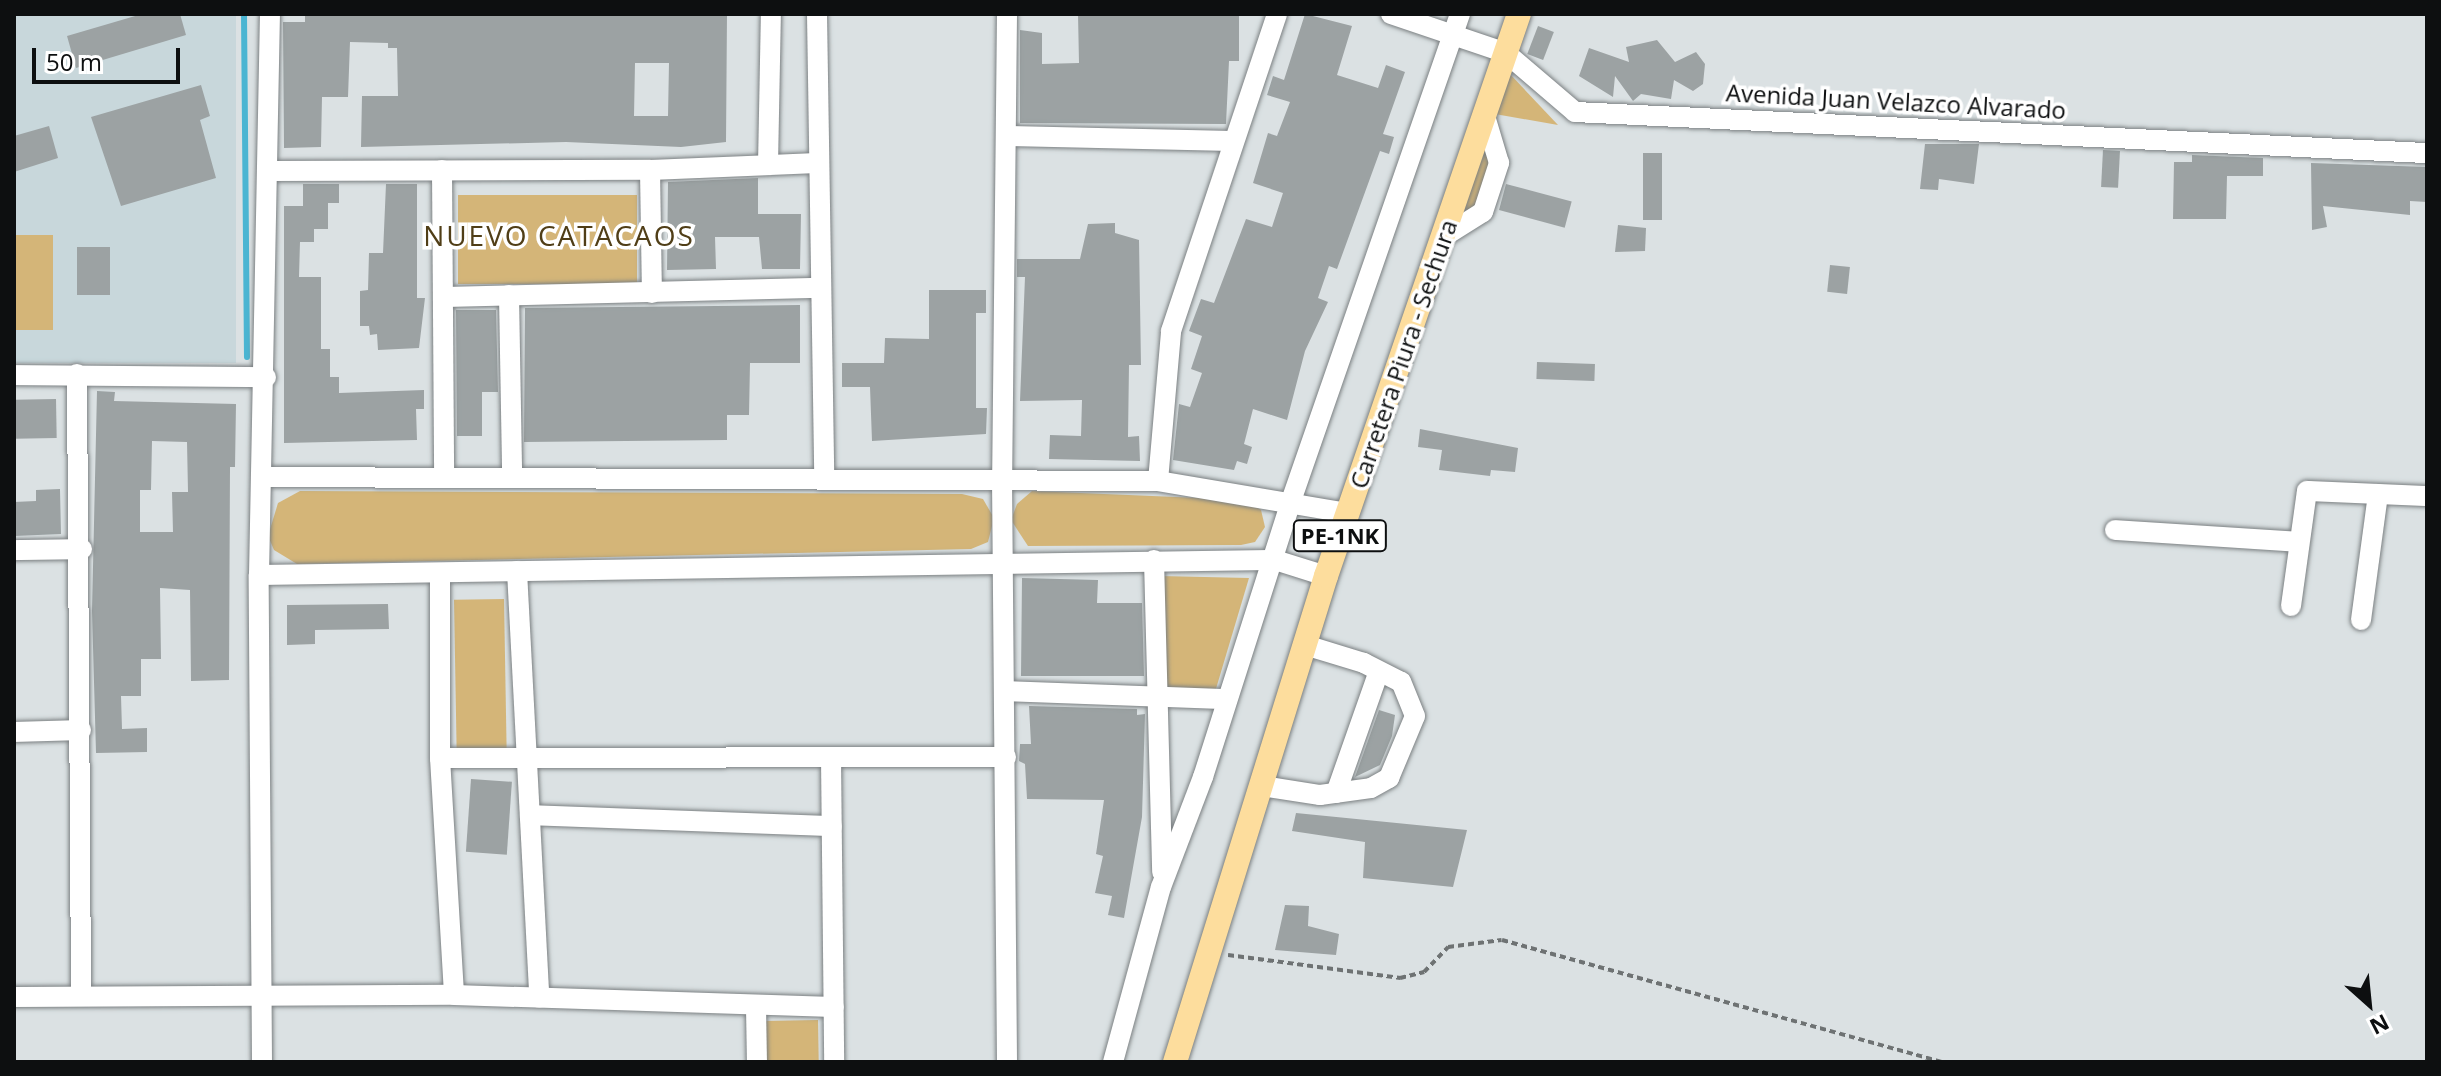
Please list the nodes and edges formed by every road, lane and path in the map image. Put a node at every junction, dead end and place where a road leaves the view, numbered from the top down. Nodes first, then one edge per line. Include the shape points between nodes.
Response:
1 (270, 14) edge
2 (771, 14) edge
3 (817, 14) edge
4 (1007, 14) edge
5 (1277, 14) edge
6 (1391, 14) edge
7 (1460, 14) edge
8 (1515, 15) edge
9 (1453, 34) junction
10 (1506, 53) junction
11 (1008, 136) junction
12 (1233, 141) junction
13 (2427, 153) edge
14 (817, 163) junction
15 (768, 165) junction
16 (442, 170) junction
17 (650, 170) junction
18 (271, 171) junction
19 (821, 288) junction
20 (652, 293) junction
21 (509, 295) junction
22 (445, 297) junction
23 (77, 374) junction
24 (14, 375) edge
25 (266, 377) junction
26 (512, 474) junction
27 (444, 476) junction
28 (264, 477) junction
29 (1002, 477) junction
30 (824, 478) junction
31 (1158, 481) junction
32 (2378, 494) junction
33 (2427, 496) edge
34 (1291, 501) junction
35 (1348, 513) junction
36 (2115, 530) dead end
37 (2299, 542) junction
38 (82, 549) junction
39 (14, 550) edge
40 (1004, 560) junction
41 (1154, 560) junction
42 (1275, 560) junction
43 (517, 571) junction
44 (259, 575) junction
45 (440, 576) junction
46 (1326, 576) junction
47 (2291, 606) dead end
48 (2361, 620) dead end
49 (1305, 645) junction
50 (1379, 671) junction
51 (1006, 691) junction
52 (1159, 696) junction
53 (1226, 699) junction
54 (81, 730) junction
55 (14, 732) edge
56 (831, 757) junction
57 (1006, 757) junction
58 (440, 758) junction
59 (527, 758) junction
60 (1262, 786) junction
61 (1336, 793) junction
62 (530, 815) junction
63 (832, 826) junction
64 (1161, 887) junction
65 (1211, 953) junction
66 (81, 995) junction
67 (454, 995) junction
68 (261, 996) junction
69 (14, 997) edge
70 (539, 997) junction
71 (756, 1007) junction
72 (834, 1007) junction
73 (262, 1062) edge
74 (757, 1062) edge
75 (834, 1062) edge
76 (1007, 1062) edge
77 (1113, 1062) edge
78 (1175, 1062) edge
79 (1943, 1062) edge

1 - 18 street
2 - 15 street
3 - 14 street
4 - 11 street
5 - 12 street
6 - 9 street, Avenida Juan Velazco Alvarado
7 - 9 street
8 - 10 main road, Carretera Piura - Sechura / PE-1NK
9 - 10 street, Avenida Juan Velazco Alvarado
9 - 34 street
10 - 13 street, Avenida Juan Velazco Alvarado via 1575,112
10 - 35 main road, Carretera Piura - Sechura / PE-1NK
11 - 12 street
11 - 29 street
12 - 31 street via 1171,331
14 - 15 street
14 - 19 street
15 - 17 street
16 - 17 street
16 - 18 street
16 - 22 street
17 - 20 street
18 - 25 street
19 - 20 street
19 - 30 street
20 - 21 street
21 - 22 street
21 - 26 street
22 - 27 street
23 - 24 street
23 - 25 street
23 - 38 street
25 - 28 street
26 - 27 street
26 - 30 street
27 - 28 street
28 - 44 street
29 - 30 street
29 - 31 street
29 - 40 street
31 - 34 street
32 - 33 street
32 - 37 street via 2307,491
32 - 48 street
34 - 35 street
34 - 42 street
35 - 46 main road, Carretera Piura - Sechura / PE-1NK
36 - 37 street
37 - 47 street
38 - 39 street
38 - 54 street
40 - 41 street
40 - 43 street
40 - 51 street
41 - 42 street
41 - 52 street
42 - 46 street
42 - 53 street
43 - 45 street
43 - 59 street
44 - 45 street
44 - 68 street
45 - 58 street
46 - 49 main road, Carretera Piura - Sechura / PE-1NK
49 - 50 street
49 - 60 main road, Carretera Piura - Sechura / PE-1NK
50 - 61 street
50 - 61 street via 1401,682 1411,699 1415,716 1406,745 1389,778 1371,788
51 - 52 street
51 - 57 street
52 - 53 street
52 - 64 street
53 - 64 street
54 - 55 street
54 - 66 street
56 - 57 street
56 - 59 street
56 - 63 street
57 - 76 street
58 - 59 street
58 - 67 street
59 - 62 street
60 - 61 street
60 - 65 main road, Carretera Piura - Sechura / PE-1NK
62 - 63 street
62 - 70 street
63 - 72 street
64 - 77 street
65 - 78 main road, Carretera Piura - Sechura / PE-1NK
65 - 79 path via 1400,978 1424,972 1448,947 1502,940
66 - 68 street
66 - 69 street
67 - 68 street
67 - 70 street
68 - 73 street
70 - 71 street
71 - 72 street
71 - 74 street
72 - 75 street

